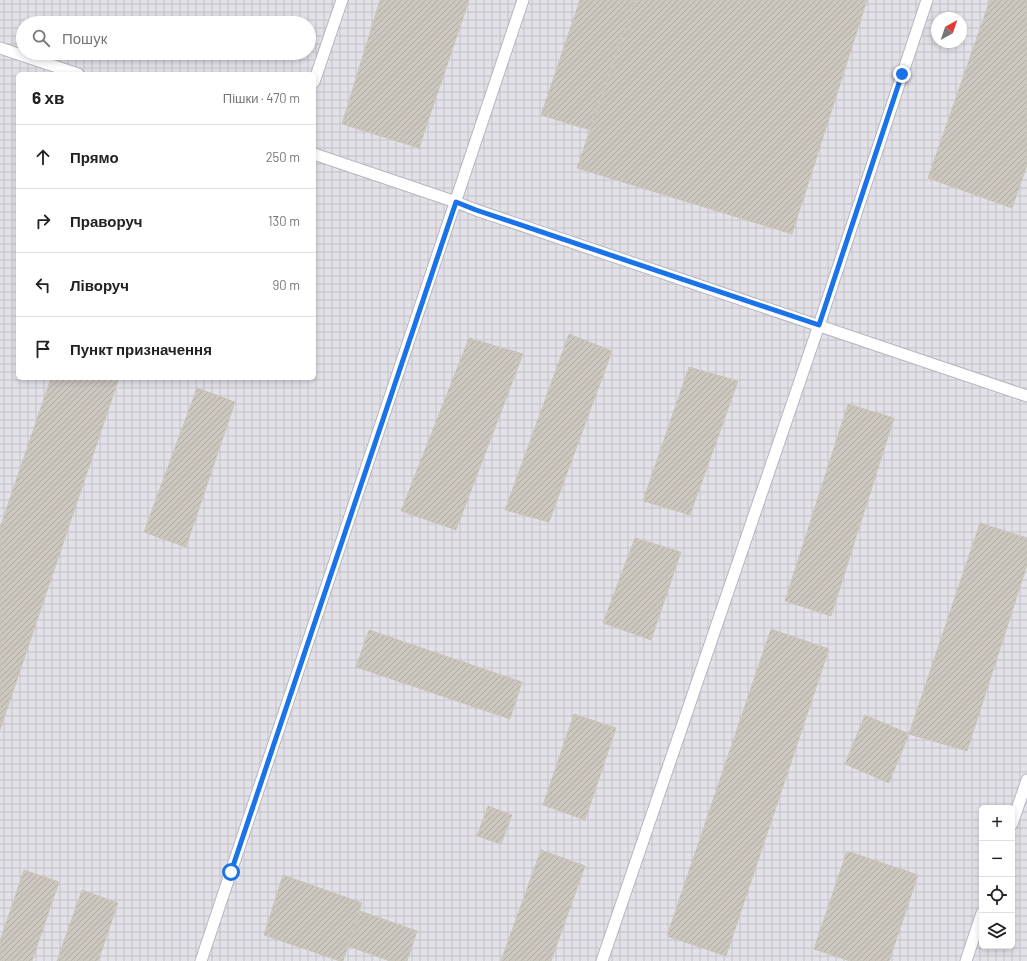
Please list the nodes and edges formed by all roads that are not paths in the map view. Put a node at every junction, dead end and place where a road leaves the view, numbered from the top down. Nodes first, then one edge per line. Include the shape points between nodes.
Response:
1 (342, 0) edge
2 (523, 0) edge
3 (927, 0) edge
4 (0, 48) edge
5 (16, 53) edge
6 (36, 60) edge
7 (72, 72) edge
8 (316, 76) edge
9 (316, 155) edge
10 (456, 202) junction
11 (819, 325) junction
12 (1027, 396) edge
13 (1027, 780) edge
14 (1015, 815) edge
15 (979, 922) edge
16 (201, 961) edge
17 (602, 961) edge
18 (966, 961) edge

1 - 8 lane
2 - 10 lane
3 - 11 lane
4 - 5 lane
6 - 7 lane
9 - 10 lane
10 - 11 lane
10 - 16 lane
11 - 12 lane
11 - 17 lane
13 - 14 lane
15 - 18 lane

